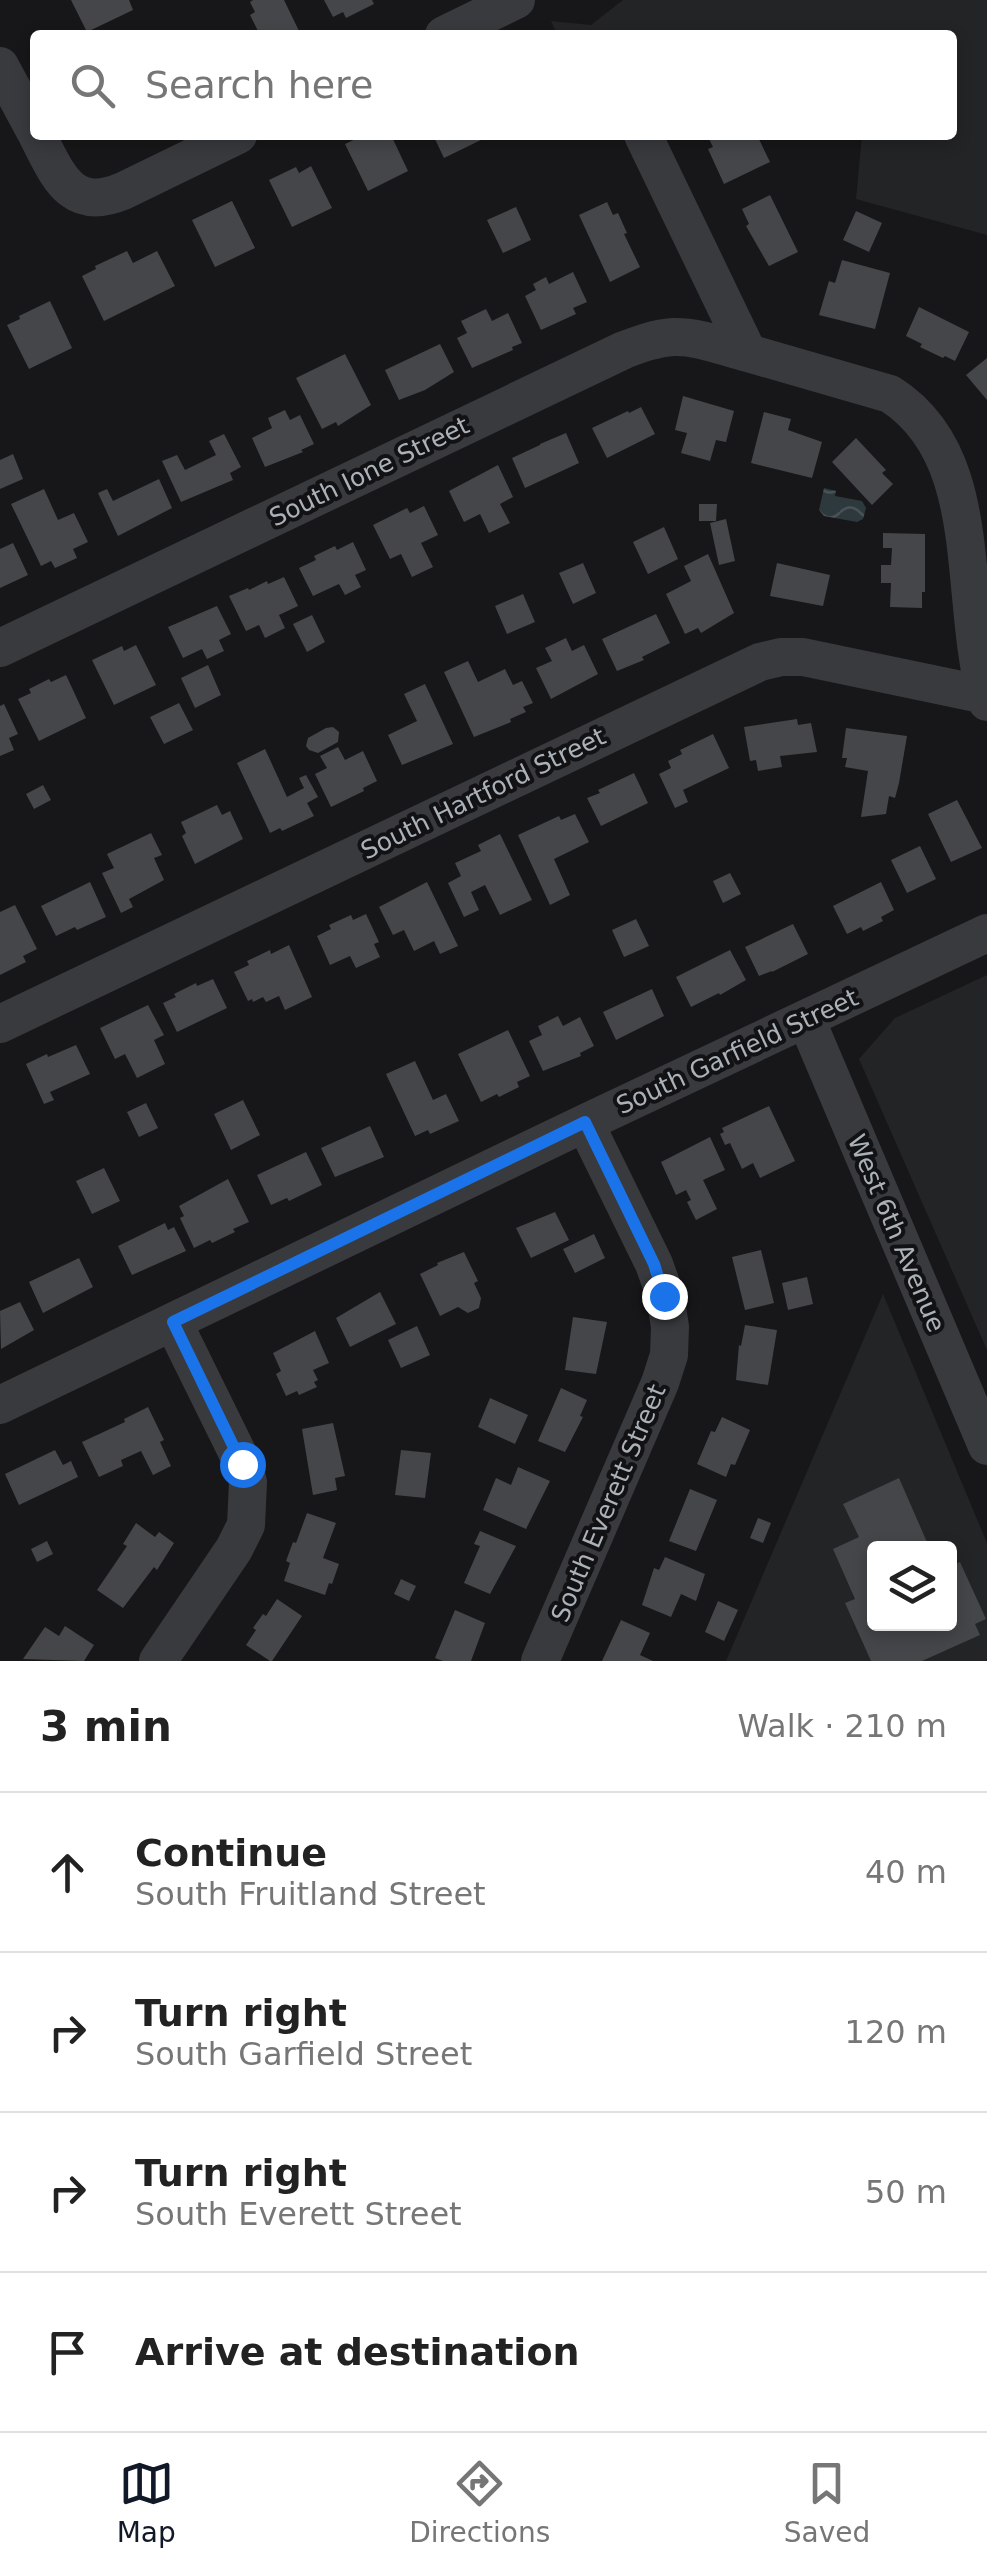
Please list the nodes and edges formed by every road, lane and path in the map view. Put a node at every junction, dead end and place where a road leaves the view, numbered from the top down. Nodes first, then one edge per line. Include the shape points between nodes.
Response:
1 (516, 0) edge
2 (454, 30) edge
3 (0, 66) edge
4 (30, 122) edge
5 (40, 140) edge
6 (228, 140) edge
7 (644, 140) edge
8 (748, 353) junction
9 (0, 648) edge
10 (985, 680) edge
11 (987, 933) edge
12 (806, 1019) junction
13 (0, 1024) edge
14 (585, 1122) junction
15 (173, 1322) junction
16 (976, 1389) edge
17 (0, 1405) edge
18 (987, 1446) edge
19 (158, 1661) edge
20 (540, 1661) edge

1 - 2 street
3 - 4 street
5 - 6 street via 58,177 91,198 123,191
7 - 8 street
8 - 9 street, South Ione Street via 674,337 624,350
8 - 10 street, South Ione Street via 890,394 944,433 962,458 978,510 978,636
10 - 13 street, South Hartford Street via 803,658 760,662
11 - 12 street, South Garfield Street
12 - 14 street, South Garfield Street
12 - 16 street, West 6th Avenue
14 - 15 street, South Garfield Street
14 - 20 street, South Everett Street via 654,1264 670,1327 669,1355
15 - 17 street, South Garfield Street
15 - 19 street via 242,1464 248,1502 234,1549
16 - 18 street, West 6th Avenue

